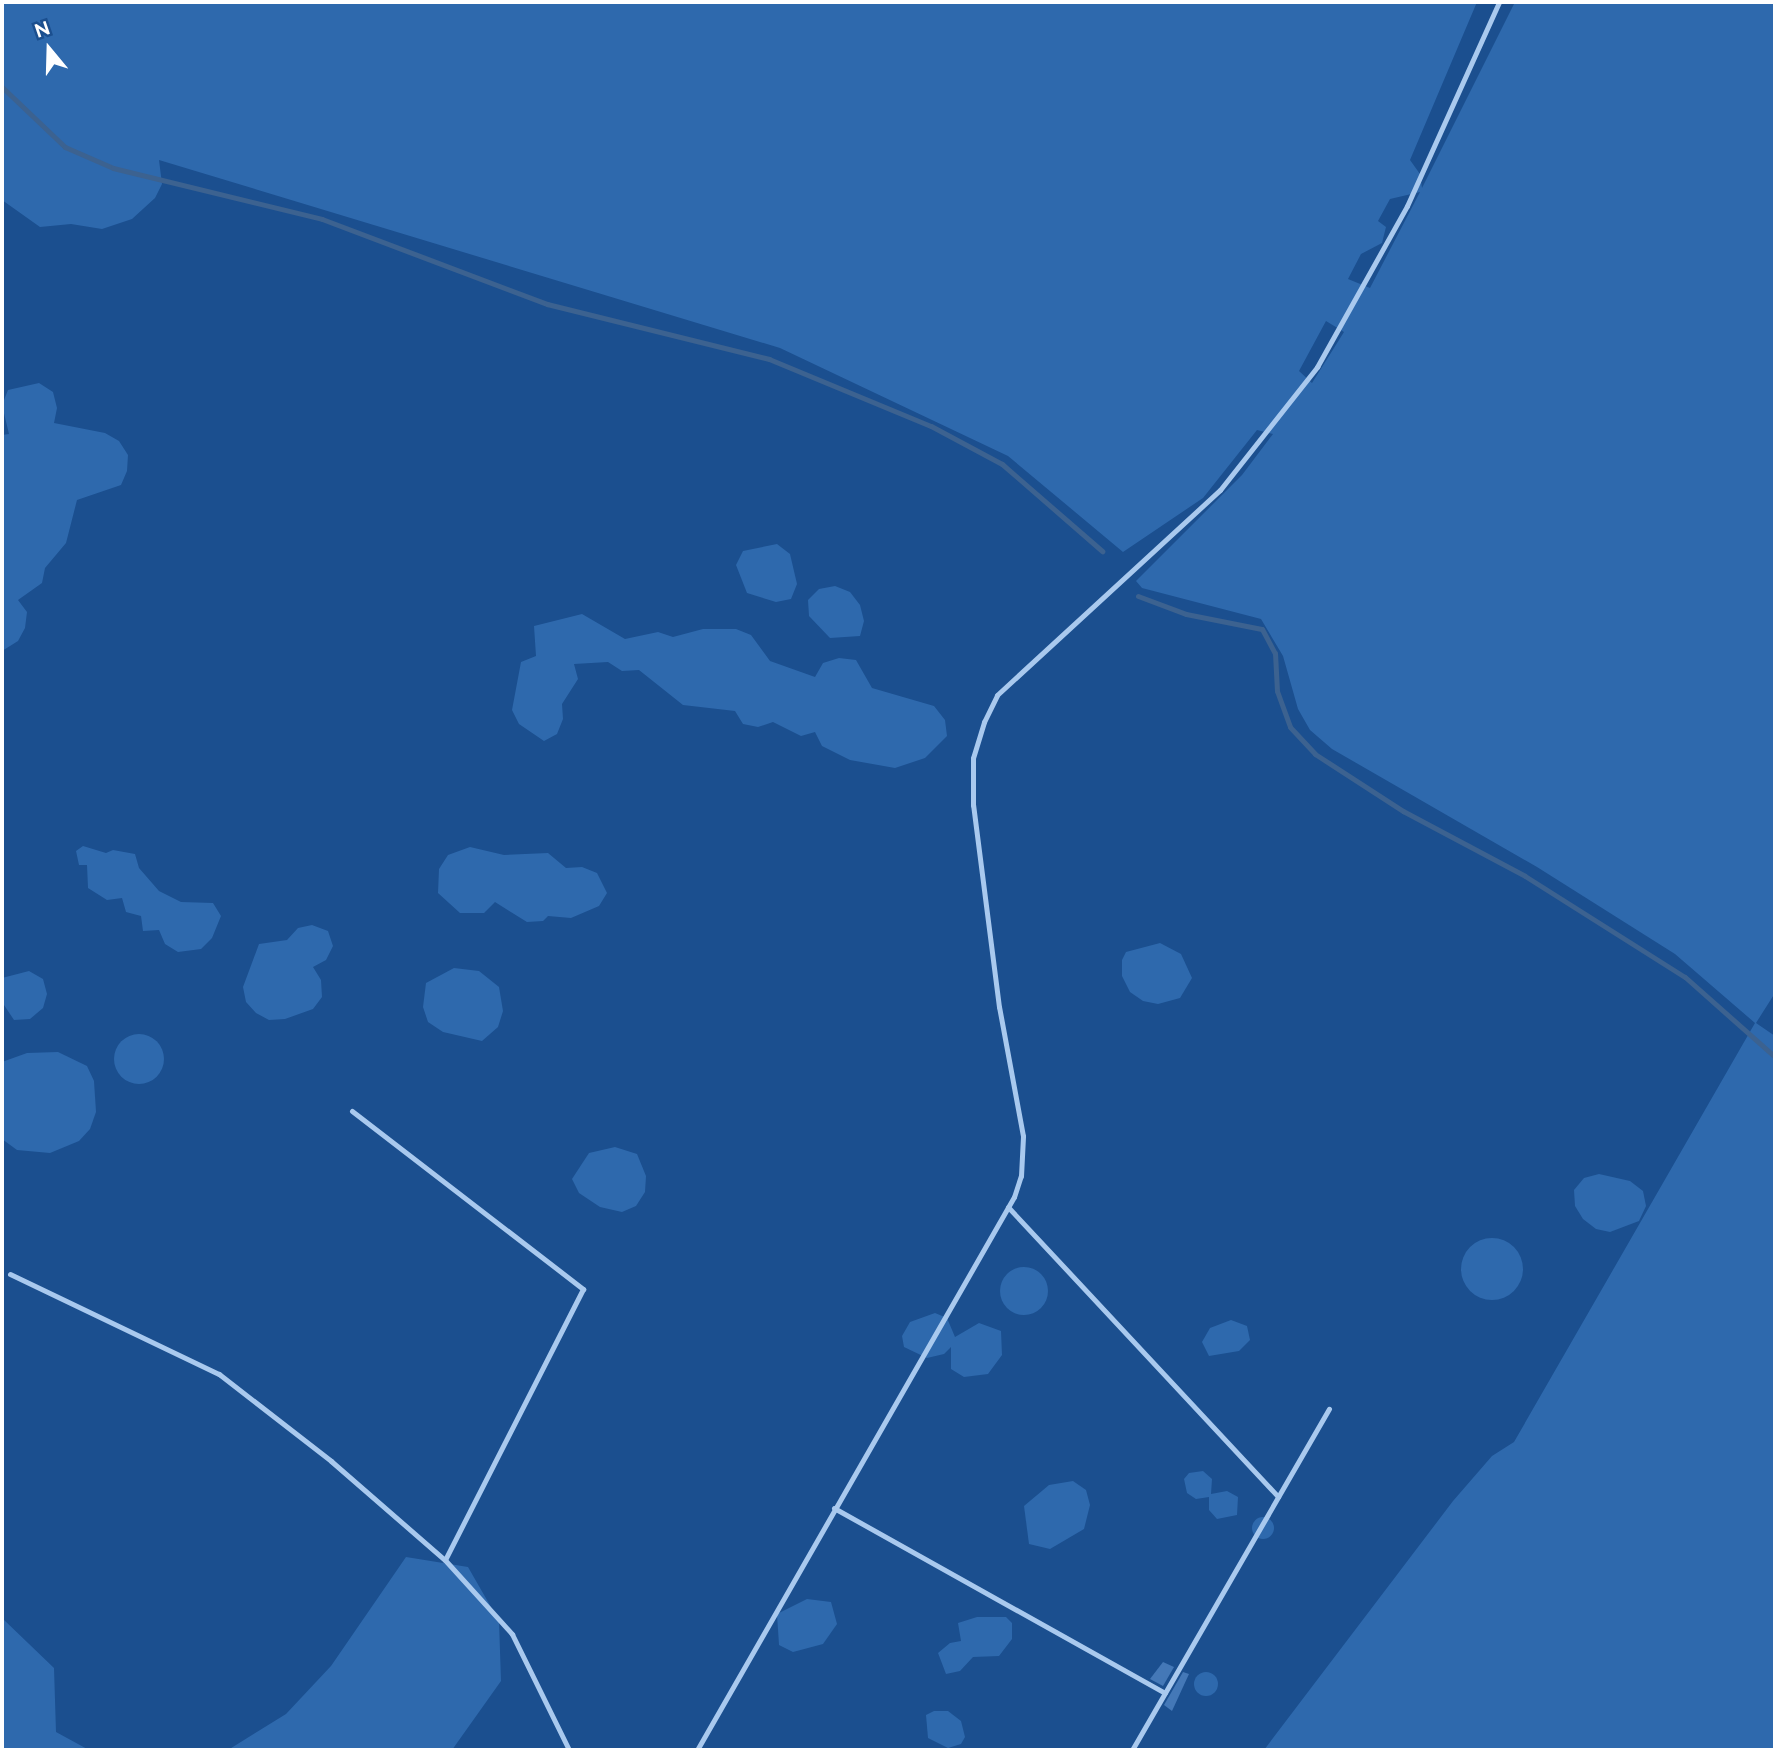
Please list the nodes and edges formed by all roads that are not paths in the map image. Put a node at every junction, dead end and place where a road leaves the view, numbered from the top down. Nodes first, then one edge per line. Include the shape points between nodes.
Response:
1 (1499, 2) edge
2 (352, 1111) dead end
3 (1009, 1207) junction
4 (10, 1274) dead end
5 (1329, 1409) dead end
6 (1278, 1497) junction
7 (834, 1508) junction
8 (445, 1560) junction
9 (1165, 1693) junction
10 (569, 1750) edge
11 (697, 1750) edge
12 (1132, 1750) edge

1 - 3 lane via 1407,206 1317,367 1220,489 997,695 984,722 973,758 973,806 999,1007 1023,1136 1021,1176
2 - 8 lane via 583,1289
3 - 6 lane
3 - 7 lane
4 - 8 lane via 219,1374 331,1461
5 - 6 lane
6 - 9 lane
7 - 9 lane
7 - 11 lane
8 - 10 lane via 512,1634
9 - 12 lane

